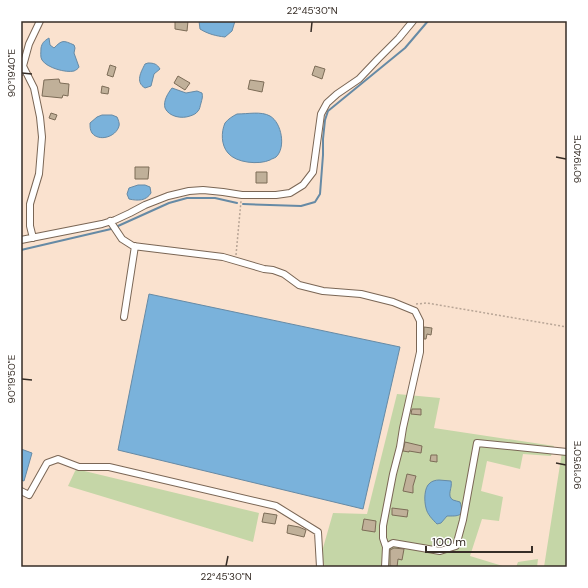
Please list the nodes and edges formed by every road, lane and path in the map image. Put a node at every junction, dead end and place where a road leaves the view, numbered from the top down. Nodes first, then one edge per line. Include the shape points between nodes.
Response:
1 (40, 21) edge
2 (413, 21) edge
3 (22, 69) edge
4 (242, 195) junction
5 (110, 221) junction
6 (33, 238) junction
7 (21, 240) edge
8 (136, 246) junction
9 (236, 260) junction
10 (404, 307) junction
11 (124, 317) dead end
12 (567, 327) edge
13 (567, 452) edge
14 (21, 491) edge
15 (386, 547) junction
16 (320, 567) edge
17 (384, 567) edge

1 - 3 street via 29,44
2 - 4 street via 359,79 327,103 321,114 313,172 303,185 290,193
3 - 6 street via 34,88 42,138 39,174 30,204
4 - 5 street via 203,190 189,191 168,196
4 - 9 path
5 - 6 street
5 - 8 street via 122,238
6 - 7 street
8 - 9 street
8 - 11 street
9 - 10 street via 284,274 300,285 323,291 361,294
10 - 12 path via 427,303
10 - 15 street via 415,311 420,321 420,352 384,520 383,538
13 - 15 street via 477,443 456,546 440,551 393,543
14 - 16 street via 29,495 47,463 58,459 79,467 109,467 276,506 318,532
15 - 17 street

